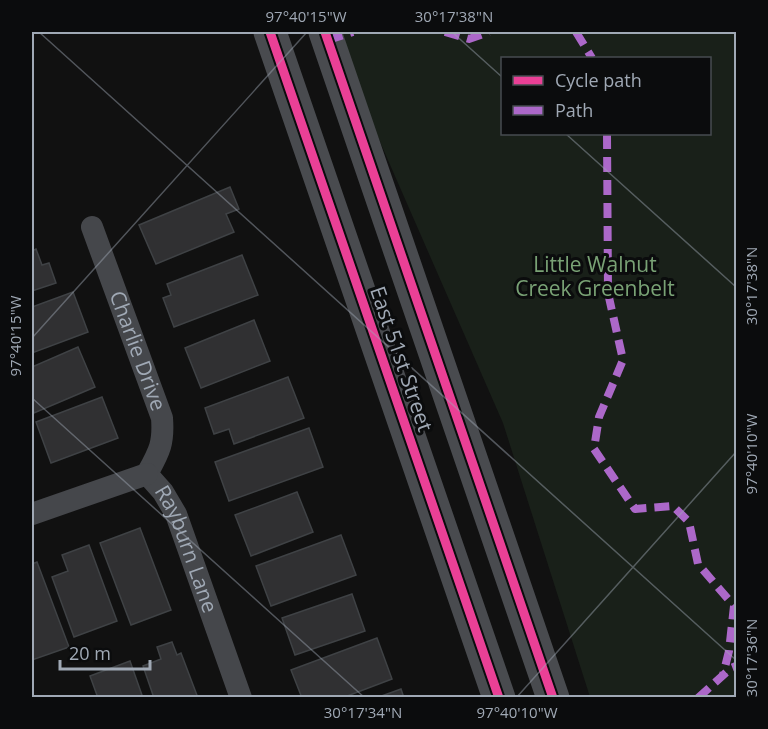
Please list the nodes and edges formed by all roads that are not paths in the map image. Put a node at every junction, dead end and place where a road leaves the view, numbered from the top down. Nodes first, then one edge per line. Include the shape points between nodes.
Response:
1 (270, 32) edge
2 (325, 32) edge
3 (92, 227) dead end
4 (147, 474) junction
5 (32, 514) edge
6 (241, 698) edge
7 (499, 698) edge
8 (553, 698) edge

1 - 7 street, East 51st Street
2 - 8 street, East 51st Street
3 - 4 street, Charlie Drive via 162,418 161,450
4 - 5 street
4 - 6 street, Rayburn Lane via 176,514

